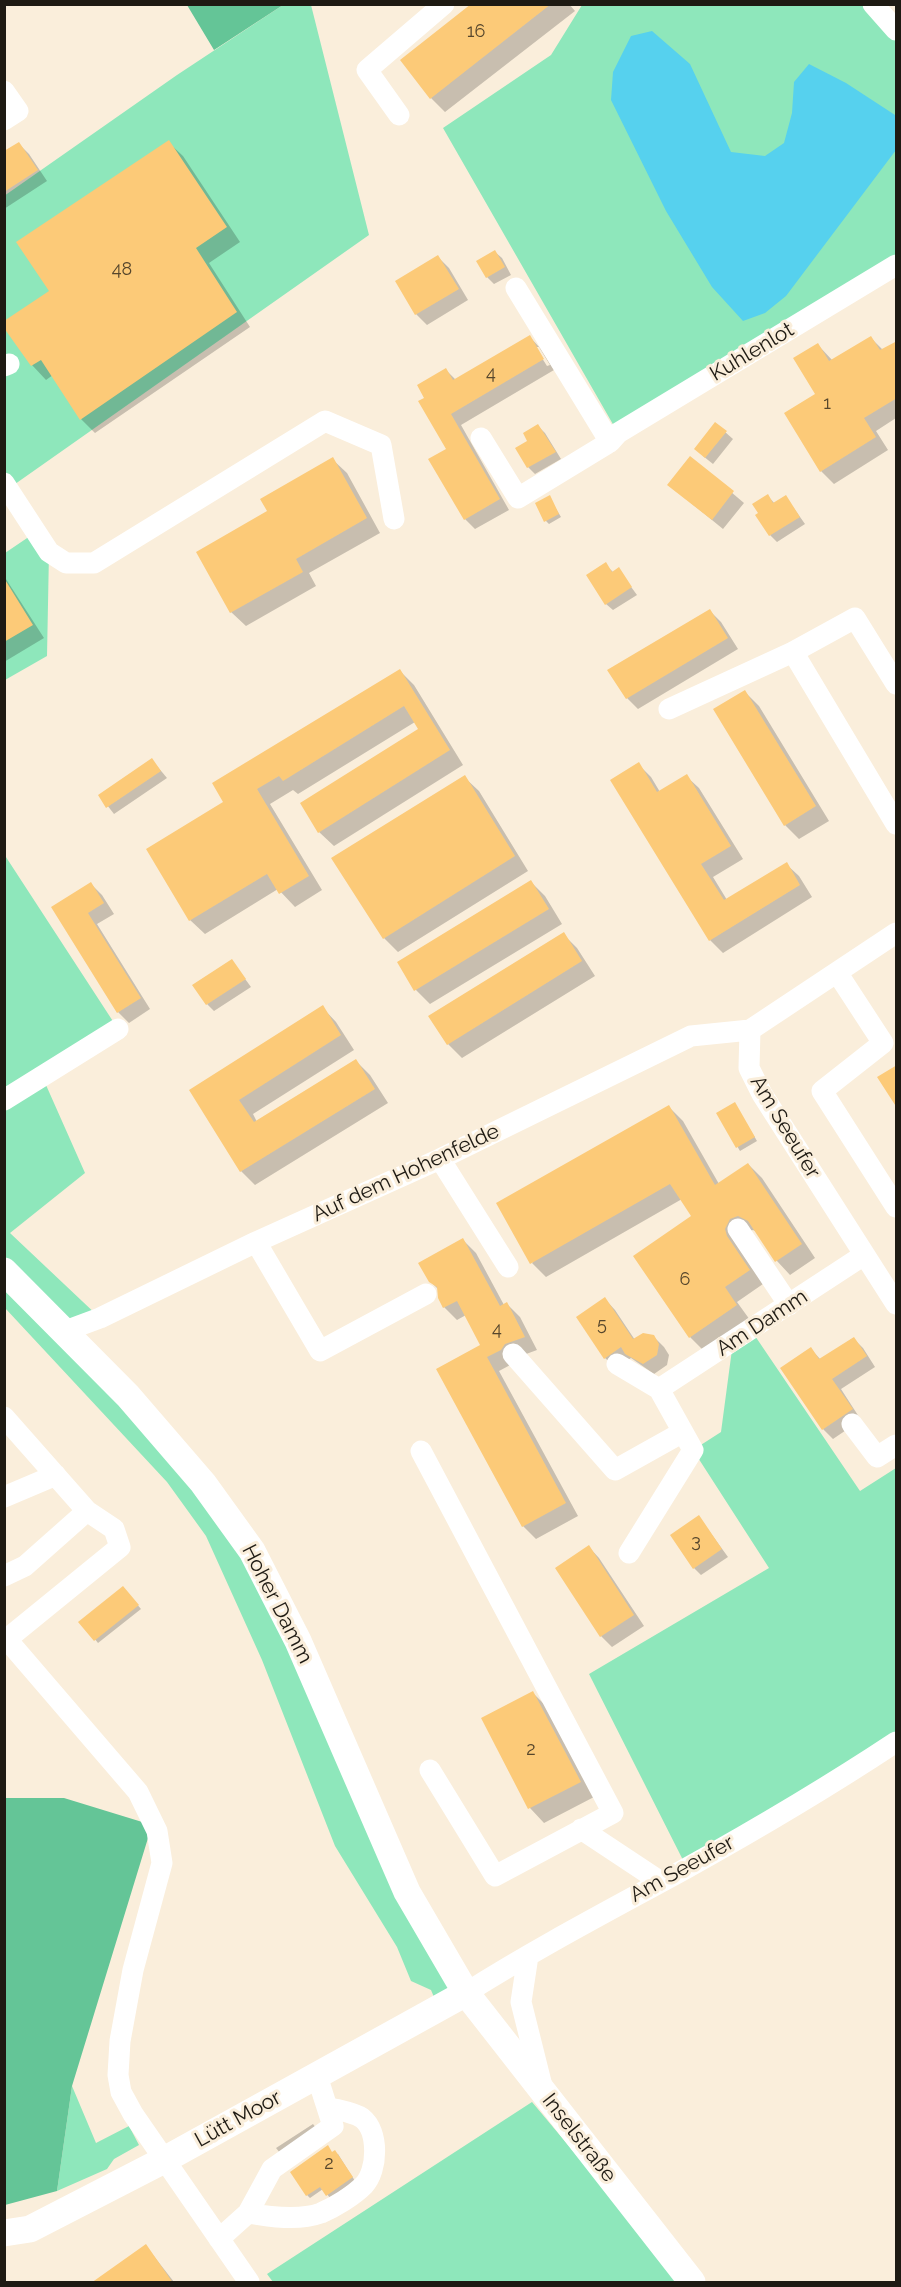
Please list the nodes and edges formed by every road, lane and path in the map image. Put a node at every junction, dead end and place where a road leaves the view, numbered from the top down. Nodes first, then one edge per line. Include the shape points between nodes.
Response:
1 (444, 4) edge
2 (873, 4) edge
3 (897, 30) edge
4 (4, 91) edge
5 (399, 115) dead end
6 (4, 120) edge
7 (897, 266) edge
8 (516, 288) dead end
9 (481, 438) dead end
10 (610, 442) junction
11 (4, 483) edge
12 (394, 519) dead end
13 (794, 652) junction
14 (897, 684) edge
15 (669, 709) dead end
16 (897, 824) edge
17 (897, 933) edge
18 (838, 974) junction
19 (118, 1029) dead end
20 (750, 1030) junction
21 (890, 1041) edge
22 (4, 1100) edge
23 (440, 1159) junction
24 (897, 1207) edge
25 (738, 1229) dead end
26 (256, 1242) junction
27 (864, 1255) junction
28 (508, 1267) dead end
29 (4, 1271) edge
30 (426, 1294) dead end
31 (897, 1304) edge
32 (789, 1305) junction
33 (65, 1331) junction
34 (513, 1354) dead end
35 (617, 1364) dead end
36 (659, 1389) junction
37 (4, 1417) edge
38 (852, 1424) dead end
39 (683, 1432) junction
40 (897, 1445) edge
41 (421, 1451) dead end
42 (56, 1475) junction
43 (4, 1497) edge
44 (87, 1511) junction
45 (629, 1553) dead end
46 (4, 1576) edge
47 (6, 1638) edge
48 (897, 1742) edge
49 (430, 1770) dead end
50 (581, 1829) junction
51 (662, 1882) junction
52 (528, 1956) junction
53 (466, 1993) junction
54 (317, 2076) junction
55 (544, 2093) junction
56 (327, 2107) junction
57 (164, 2160) junction
58 (248, 2213) junction
59 (4, 2233) edge
60 (219, 2239) junction
61 (249, 2283) edge
62 (692, 2283) edge

1 - 5 street via 367,70
2 - 3 street
4 - 6 street via 18,111
7 - 10 street, Kuhlenlot via 618,433
8 - 10 street
9 - 10 street, Kuhlenlot via 518,498
11 - 12 street via 49,552 66,563 93,563 325,422 381,445
13 - 14 street via 855,618
13 - 15 street
13 - 16 street
17 - 18 street
18 - 20 street
18 - 21 street
19 - 22 street
20 - 23 street, Auf dem Hohenfelde via 691,1036
20 - 27 street, Am Seeufer via 749,1068 762,1094
21 - 24 street via 822,1091
23 - 26 street, Auf dem Hohenfelde
23 - 28 street
25 - 32 street
26 - 30 street via 320,1351
26 - 33 street, Auf dem Hohenfelde
27 - 31 street, Am Seeufer
27 - 32 street, Am Damm
29 - 33 main road, Hoher Damm
32 - 36 street, Am Damm
33 - 53 main road, Hoher Damm via 203,1483 252,1551 298,1641 407,1892
34 - 39 street via 615,1470
35 - 36 street
36 - 39 street
37 - 42 street
38 - 40 street via 877,1457
39 - 45 street via 693,1450
41 - 50 street via 613,1813
42 - 43 street
42 - 44 street
44 - 46 street via 25,1566
44 - 47 street via 114,1529 120,1547
47 - 57 street via 138,1792 157,1831 162,1863 133,1970 118,2075 121,2092
48 - 51 street, Am Seeufer
49 - 50 street via 495,1876
50 - 51 street
51 - 52 street, Am Seeufer
52 - 53 street, Am Seeufer
52 - 55 street via 521,2002
53 - 54 main road, Lütt Moor
53 - 55 main road, Inselstraße
54 - 56 street
54 - 57 main road, Lütt Moor
55 - 62 main road, Inselstraße
56 - 58 street via 333,2126 272,2169
56 - 58 street via 361,2117 371,2128 376,2144 365,2184 319,2214 278,2218
57 - 59 main road, Lütt Moor via 30,2229
57 - 60 street
58 - 60 street
60 - 61 street

